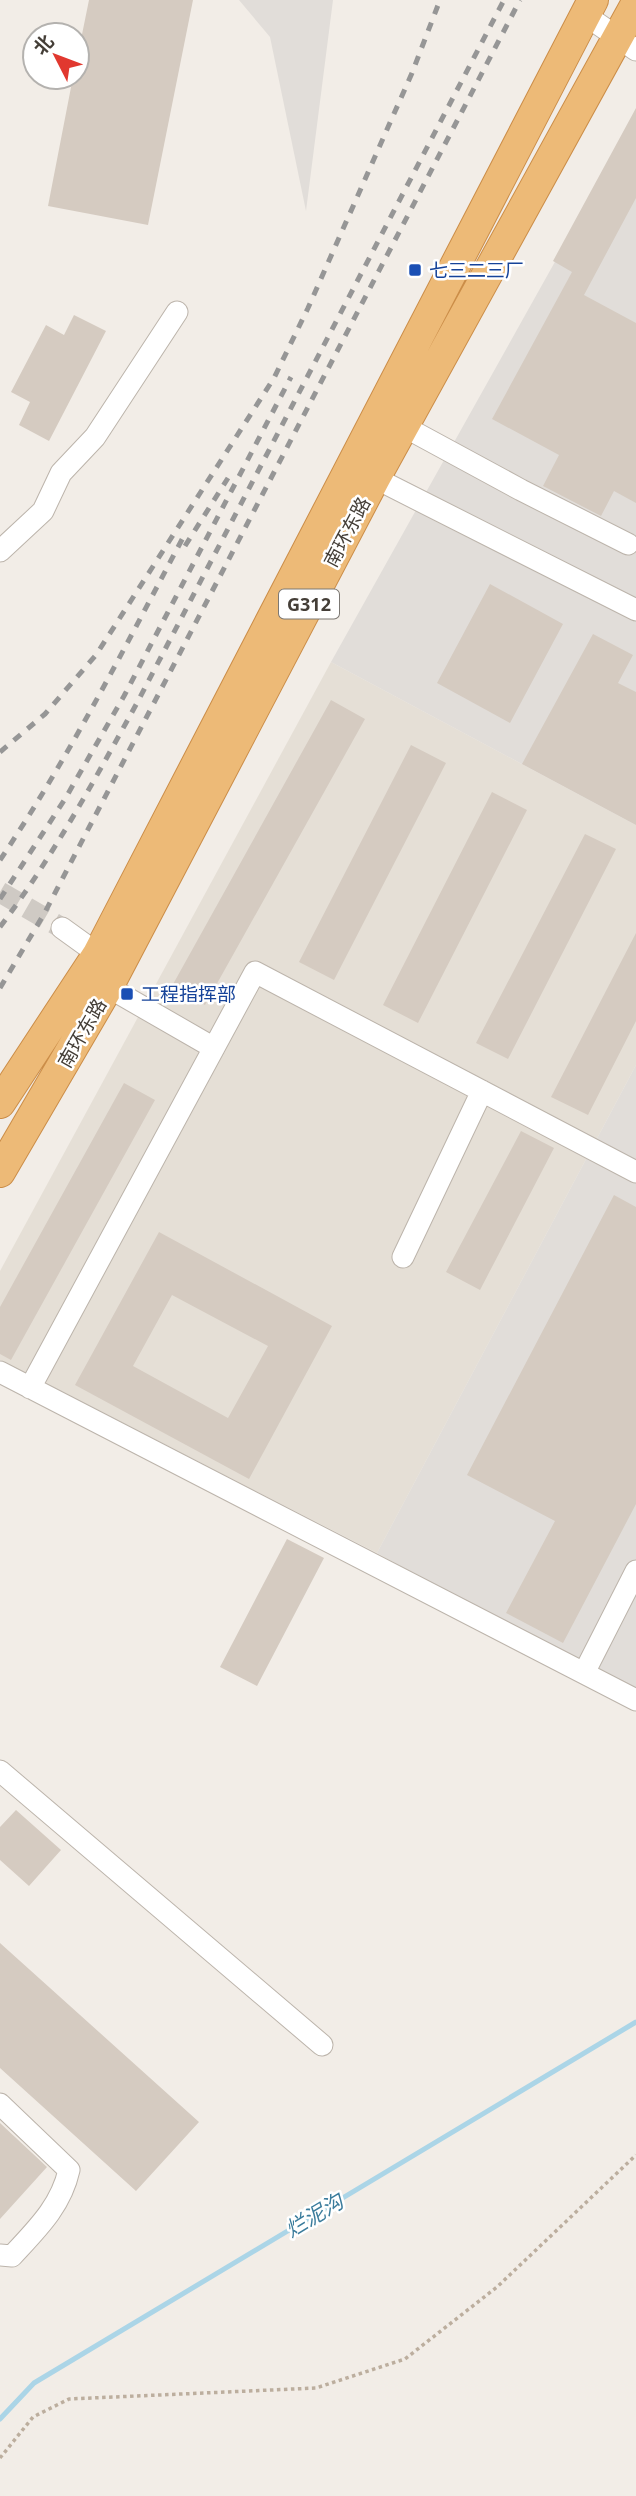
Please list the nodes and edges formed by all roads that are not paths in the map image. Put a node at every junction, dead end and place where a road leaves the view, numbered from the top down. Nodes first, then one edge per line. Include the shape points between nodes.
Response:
1 (636, 4) edge
2 (589, 7) edge
3 (626, 43) edge
4 (177, 312) dead end
5 (403, 426) junction
6 (375, 478) junction
7 (628, 544) dead end
8 (0, 551) edge
9 (636, 610) edge
10 (62, 928) tunnel mouth
11 (98, 954) junction
12 (108, 987) junction
13 (214, 1048) junction
14 (482, 1091) junction
15 (0, 1103) edge
16 (0, 1172) edge
17 (636, 1172) edge
18 (402, 1257) dead end
19 (0, 1372) edge
20 (30, 1388) junction
21 (636, 1571) edge
22 (584, 1673) junction
23 (636, 1700) edge
24 (0, 1771) edge
25 (321, 2045) dead end
26 (0, 2104) edge
27 (0, 2255) edge

1 - 3 highway, 南环东路 / G312
2 - 3 street
2 - 11 highway, 南环东路 / G312
3 - 5 highway, 南环东路 / G312
4 - 8 street via 95,437 61,473 43,511
5 - 6 highway, 南环东路 / G312
5 - 7 street
6 - 9 street
6 - 12 highway, 南环东路 / G312
10 - 11 street
11 - 15 highway, 南环东路 / G312
12 - 13 street
12 - 16 highway, 南环东路 / G312
13 - 14 street via 255,972
13 - 20 street
14 - 17 street
14 - 18 street
19 - 20 street
20 - 22 street
21 - 22 street
22 - 23 street
24 - 25 street
26 - 27 street via 69,2170 51,2211 12,2256

